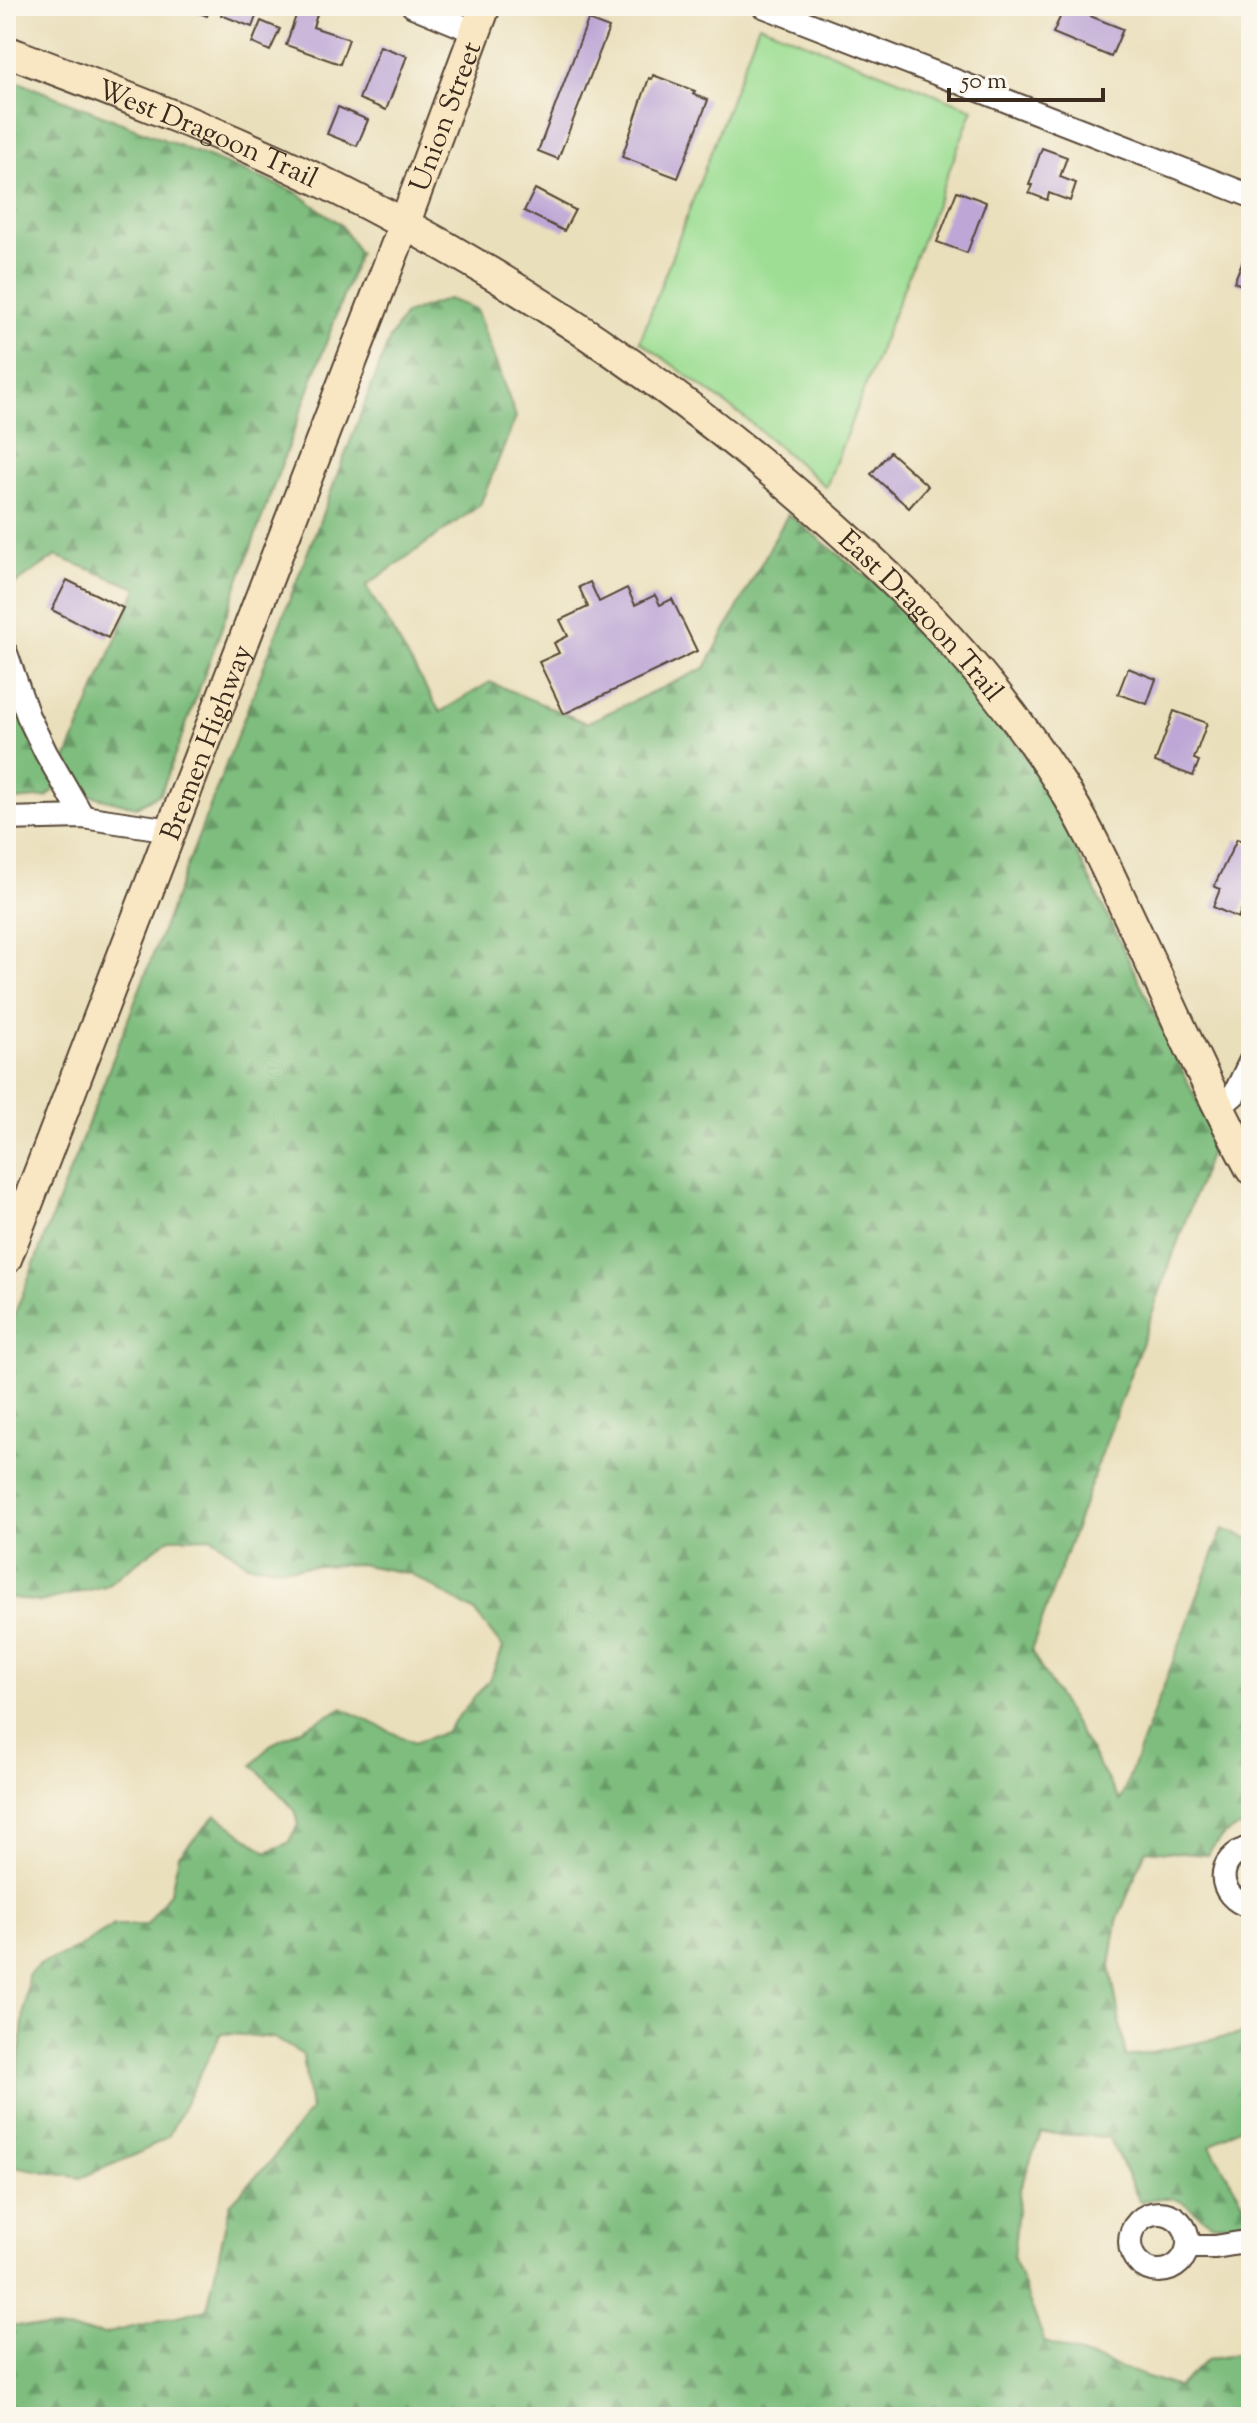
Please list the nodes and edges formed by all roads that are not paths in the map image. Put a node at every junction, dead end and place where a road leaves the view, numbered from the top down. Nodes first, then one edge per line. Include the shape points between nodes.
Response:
1 (413, 6) edge
2 (763, 6) edge
3 (480, 19) edge
4 (6, 51) edge
5 (1251, 196) edge
6 (404, 225) junction
7 (6, 653) edge
8 (83, 817) junction
9 (6, 819) edge
10 (171, 830) junction
11 (1251, 1060) edge
12 (1220, 1107) junction
13 (1251, 1169) edge
14 (6, 1259) edge
15 (1251, 1847) edge
16 (1251, 1907) edge
17 (1251, 1915) edge
18 (1251, 2241) edge
19 (1188, 2247) dead end

1 - 3 street
2 - 5 street
3 - 6 street, Union Street
4 - 6 street, West Dragoon Trail via 281,162
6 - 10 street, Bremen Highway
6 - 12 street, East Dragoon Trail via 507,283 691,407 769,469 925,610 1002,700 1063,788
7 - 8 street via 40,740
8 - 9 street
8 - 10 street
10 - 14 street, Bremen Highway
11 - 12 street via 1234,1095
12 - 13 street, East Dragoon Trail
15 - 16 street via 1232,1856 1224,1876 1231,1897
16 - 17 street
18 - 19 street

